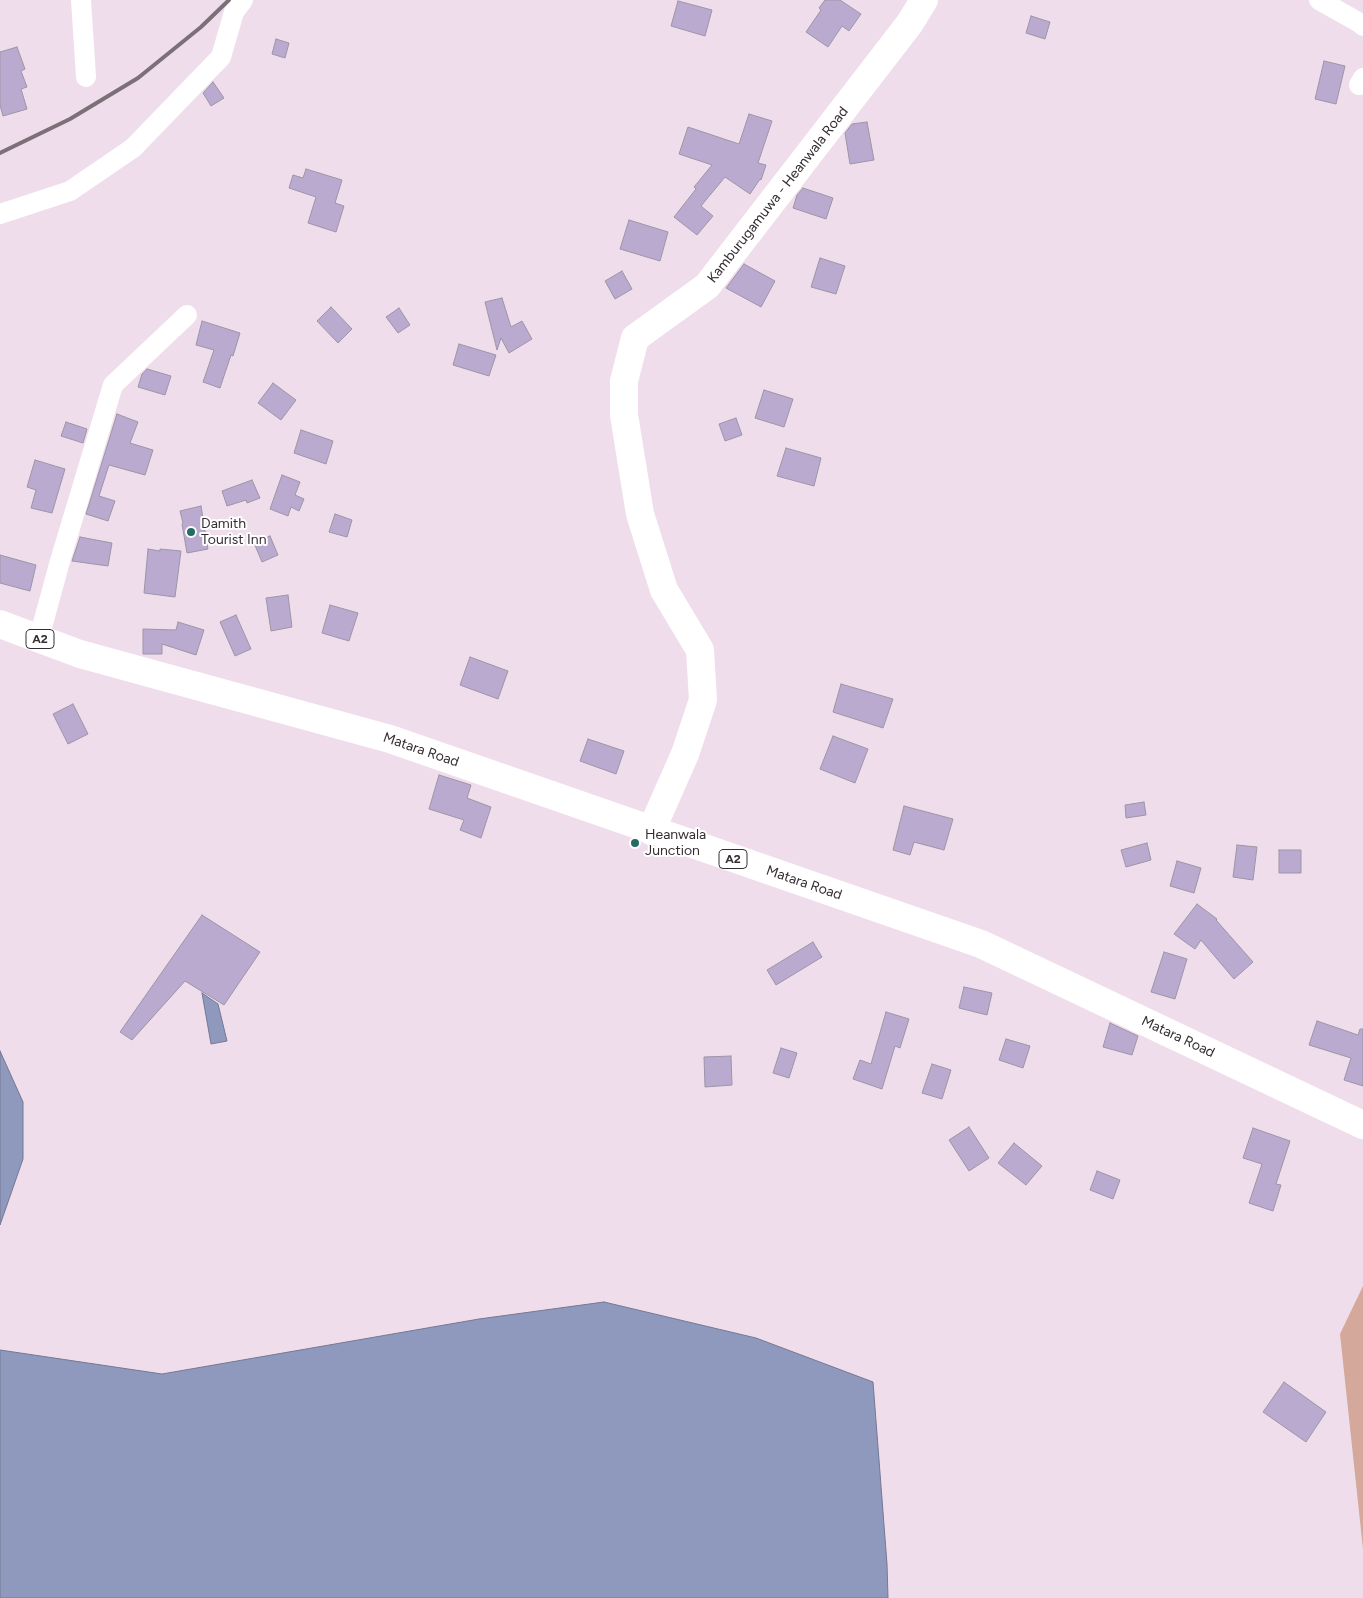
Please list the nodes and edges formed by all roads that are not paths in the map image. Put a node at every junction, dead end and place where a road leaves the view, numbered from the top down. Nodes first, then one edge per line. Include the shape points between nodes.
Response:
1 (80, 0) edge
2 (243, 0) edge
3 (924, 0) edge
4 (1319, 0) edge
5 (1363, 26) edge
6 (86, 77) dead end
7 (0, 214) edge
8 (187, 316) dead end
9 (0, 624) edge
10 (39, 638) junction
11 (0, 639) edge
12 (80, 654) junction
13 (651, 831) junction
14 (1363, 1125) edge

1 - 6 street
2 - 7 street via 234,12 221,57 133,148 70,191
3 - 13 main road, Kamburugamuwa - Heanwala Road via 910,23 707,286 635,338 624,381 624,415 640,514 664,590 700,650 703,700 685,754
4 - 5 street
8 - 10 street via 114,385
9 - 10 main road, Matara Road / A2
10 - 12 main road, Matara Road / A2
11 - 12 main road, Matara Road / A2
12 - 13 main road, Matara Road / A2 via 390,739
13 - 14 main road, Matara Road / A2 via 981,944

